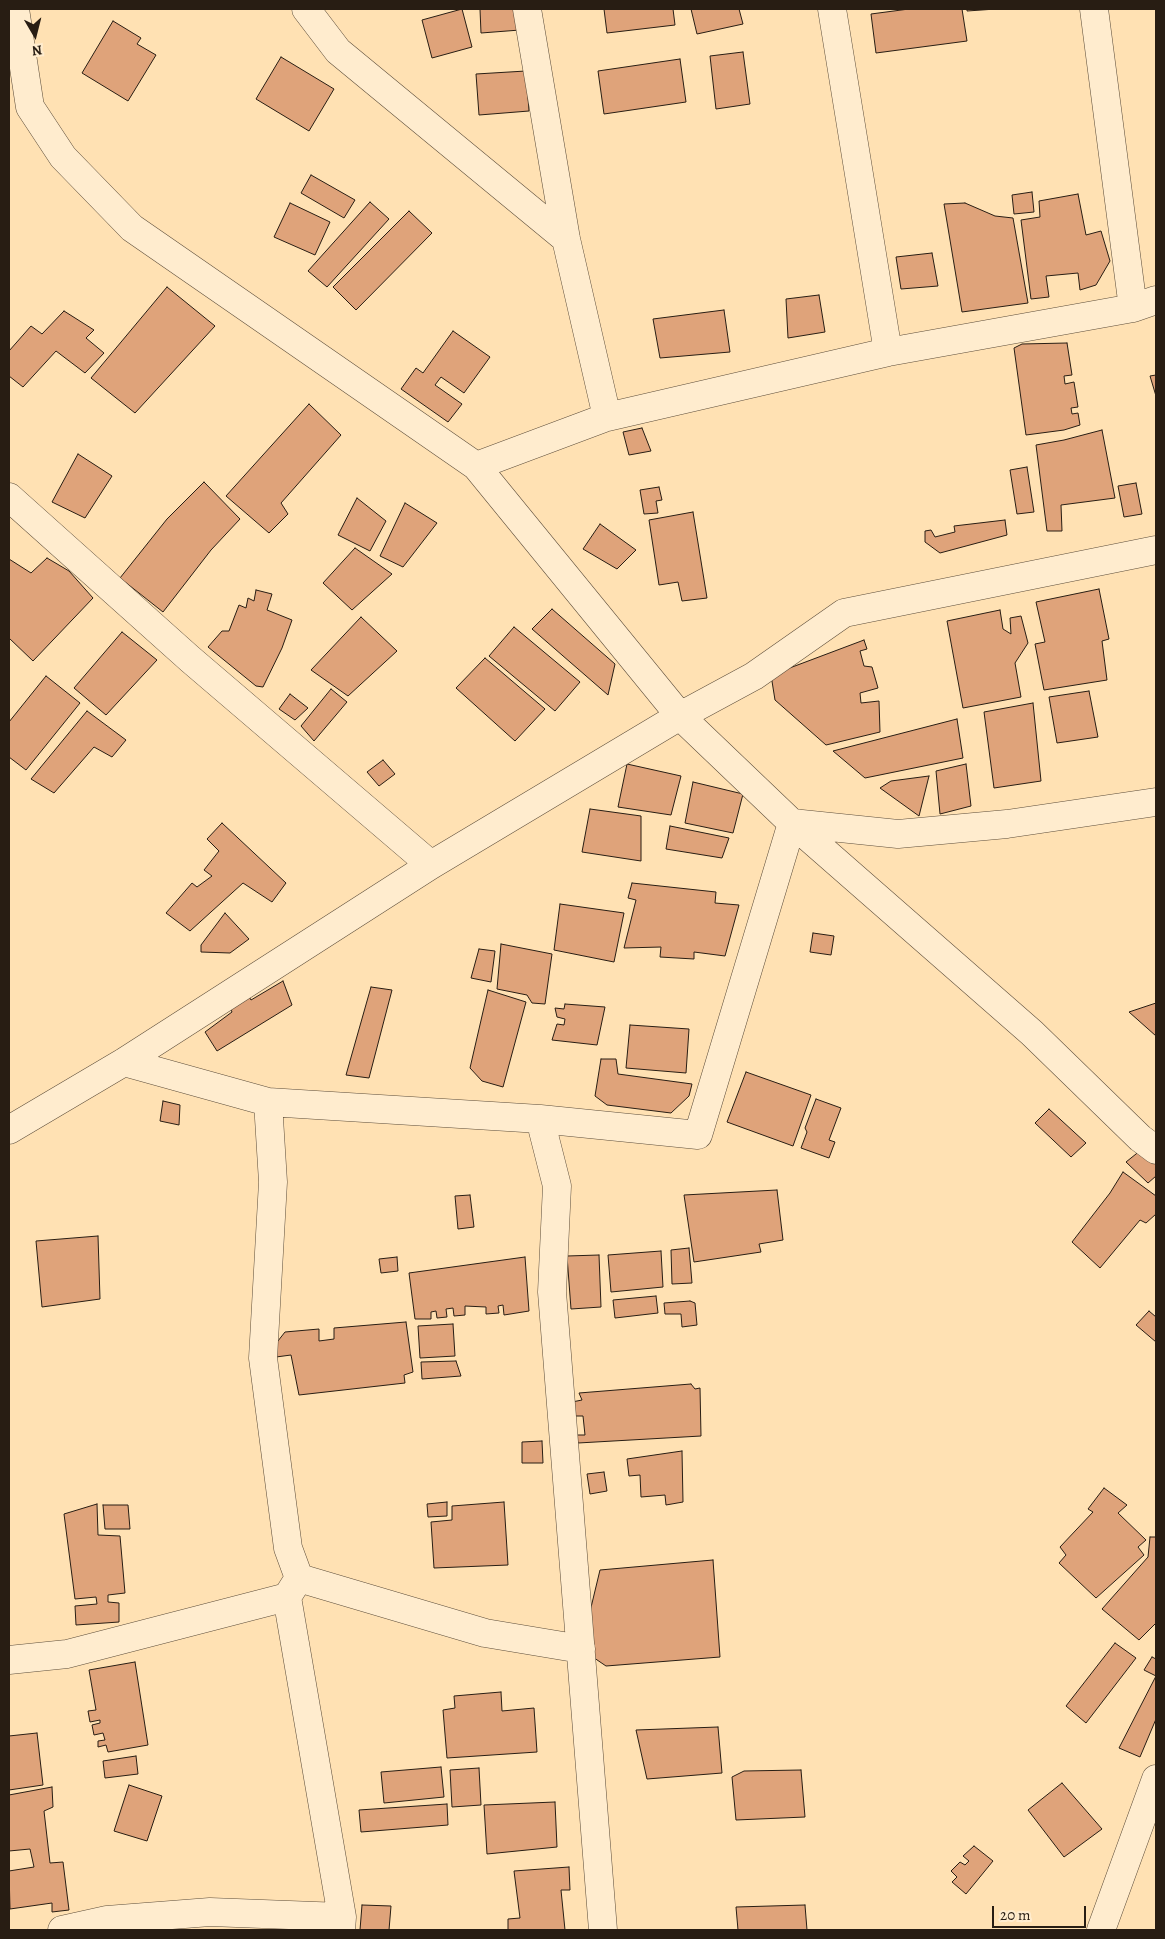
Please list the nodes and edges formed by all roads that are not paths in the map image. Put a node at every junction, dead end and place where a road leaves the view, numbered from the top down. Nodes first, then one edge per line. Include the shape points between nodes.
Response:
1 (15, 9) edge
2 (306, 9) edge
3 (527, 9) edge
4 (832, 9) edge
5 (1094, 9) edge
6 (566, 239) junction
7 (1145, 304) edge
8 (888, 352) junction
9 (607, 417) junction
10 (476, 466) junction
11 (9, 497) edge
12 (1156, 550) edge
13 (680, 716) junction
14 (1156, 802) edge
15 (792, 824) junction
16 (431, 865) junction
17 (124, 1062) junction
18 (268, 1102) junction
19 (540, 1119) junction
20 (9, 1130) edge
21 (1151, 1141) edge
22 (293, 1588) junction
23 (581, 1649) junction
24 (9, 1660) edge
25 (1156, 1779) edge
26 (341, 1923) edge
27 (62, 1930) edge
28 (603, 1930) edge
29 (1101, 1930) edge

1 - 10 street via 30,106 63,156 132,228
2 - 6 street via 338,51
3 - 6 street
4 - 8 street
5 - 7 street
6 - 9 street
7 - 8 street
8 - 9 street
9 - 10 street
10 - 13 street
11 - 16 street via 190,659
12 - 13 street via 844,612 754,676
13 - 15 street
13 - 16 street
14 - 15 street via 1007,824 898,834
15 - 19 street via 698,1135
15 - 21 street
16 - 17 street
17 - 18 street
17 - 20 street
18 - 19 street
18 - 22 street via 273,1182 263,1358
19 - 23 street via 558,1186 552,1292
22 - 23 street via 485,1633
22 - 24 street via 67,1654
22 - 26 street
23 - 28 street
25 - 29 street
26 - 27 street via 210,1912 107,1920

